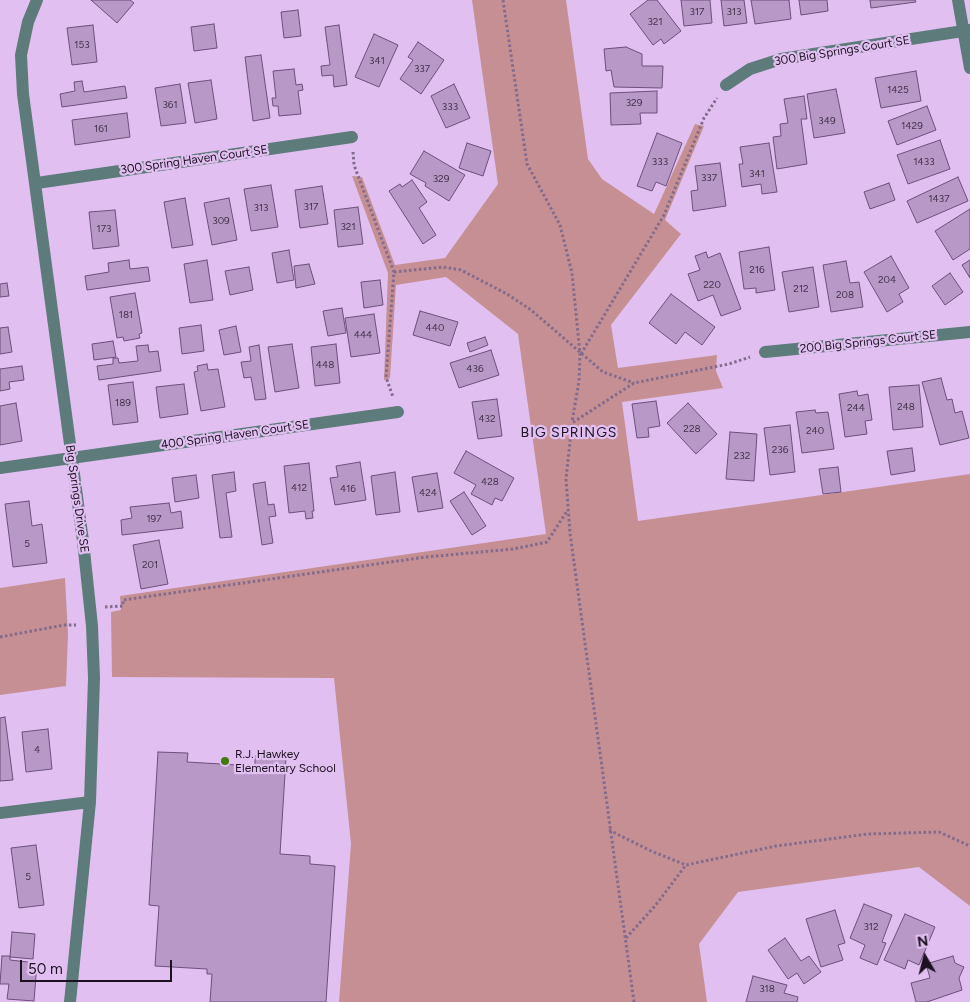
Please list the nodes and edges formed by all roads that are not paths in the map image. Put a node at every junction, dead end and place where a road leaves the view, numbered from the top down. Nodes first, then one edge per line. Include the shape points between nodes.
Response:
1 (37, 0) edge
2 (958, 0) edge
3 (966, 31) edge
4 (970, 68) edge
5 (726, 85) road end
6 (352, 137) road end
7 (37, 183) junction
8 (970, 332) edge
9 (765, 352) road end
10 (398, 412) road end
11 (71, 458) junction
12 (0, 468) edge
13 (90, 802) junction
14 (0, 812) edge
15 (70, 1002) edge

1 - 7 street, Big Springs Drive SE via 21,55
2 - 3 street
3 - 4 street
3 - 5 street, 300 Big Springs Court SE via 781,59 750,69
6 - 7 street, 300 Spring Haven Court SE
7 - 11 street, Big Springs Drive SE
8 - 9 street, 200 Big Springs Court SE
10 - 11 street, 400 Spring Haven Court SE
11 - 12 street, 400 Spring Haven Court SE
11 - 13 street, Big Springs Drive SE via 92,626 94,678
13 - 14 street
13 - 15 street, Big Springs Drive SE

